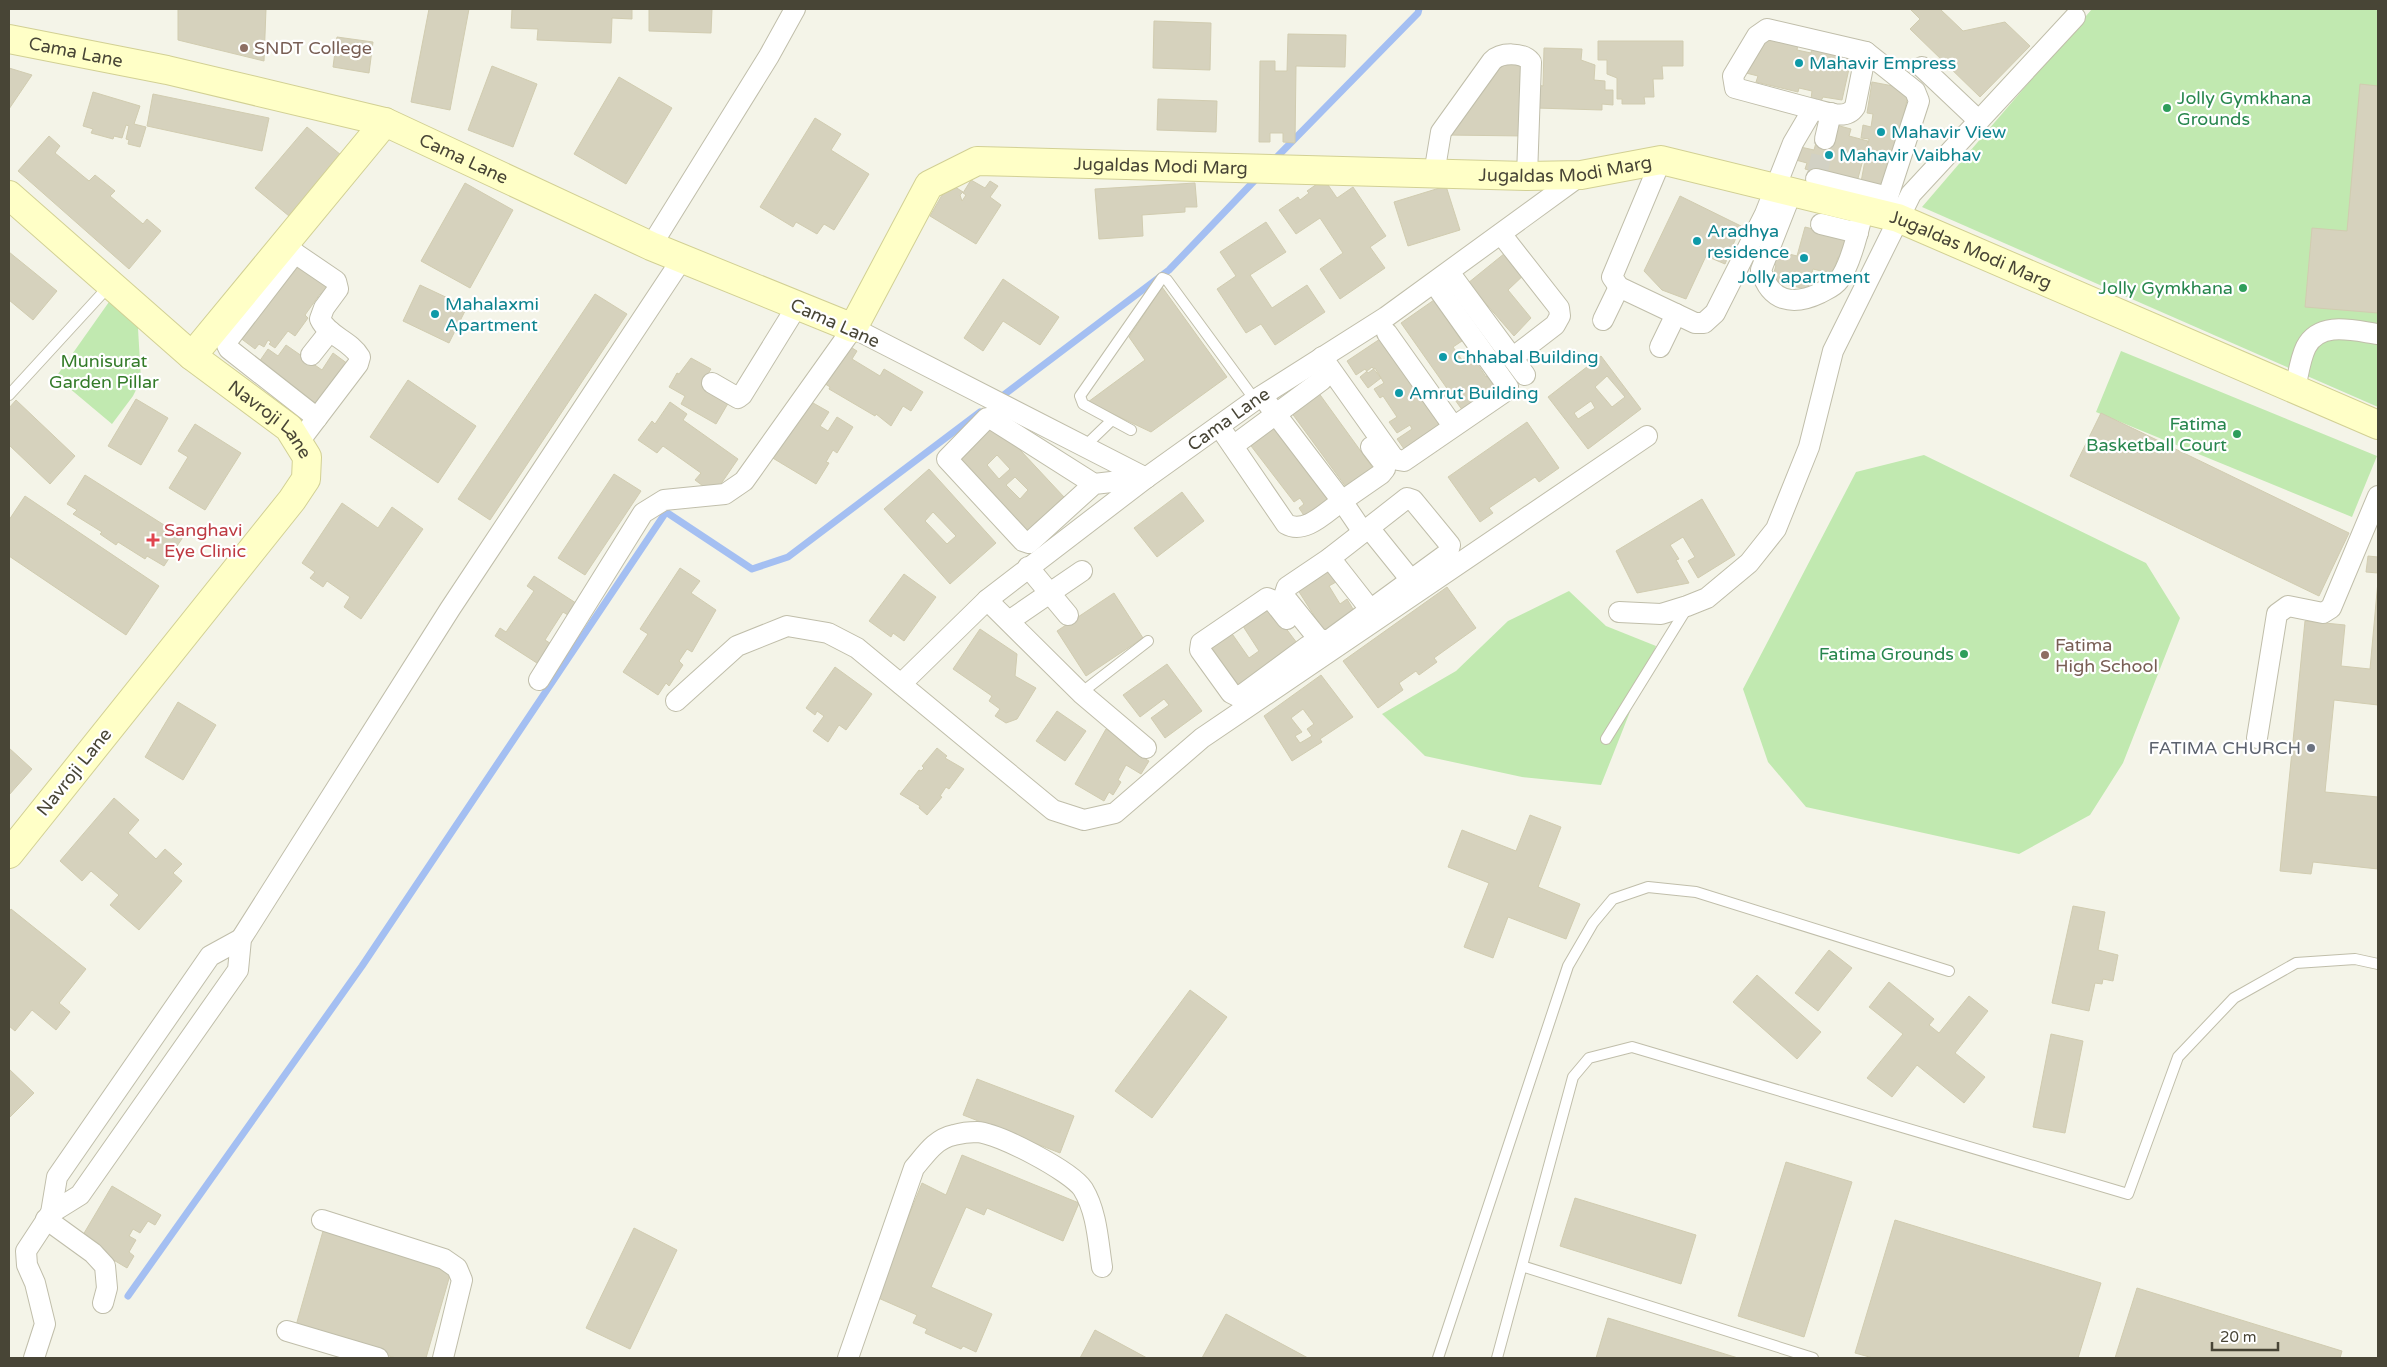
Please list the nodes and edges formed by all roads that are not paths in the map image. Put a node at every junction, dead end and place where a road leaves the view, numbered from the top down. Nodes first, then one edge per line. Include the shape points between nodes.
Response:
1 (795, 9) edge
2 (2075, 18) dead end
3 (9, 39) edge
4 (1866, 52) junction
5 (1922, 67) dead end
6 (1822, 111) junction
7 (1978, 120) junction
8 (385, 122) junction
9 (1825, 139) tunnel mouth
10 (1661, 160) junction
11 (1434, 174) junction
12 (1581, 175) junction
13 (1527, 176) junction
14 (1802, 185) junction
15 (9, 195) edge
16 (1878, 215) junction
17 (1821, 224) dead end
18 (1501, 234) junction
19 (651, 246) junction
20 (289, 249) junction
21 (682, 259) junction
22 (1441, 277) junction
23 (109, 286) junction
24 (1619, 287) junction
25 (797, 306) junction
26 (1676, 314) junction
27 (1603, 320) dead end
28 (1382, 325) junction
29 (853, 328) junction
30 (330, 331) junction
31 (2378, 334) edge
32 (1660, 347) dead end
33 (192, 356) junction
34 (311, 356) dead end
35 (1512, 358) junction
36 (1318, 367) junction
37 (1525, 375) dead end
38 (712, 383) dead end
39 (2295, 389) junction
40 (9, 395) edge
41 (1258, 398) junction
42 (1276, 414) junction
43 (317, 418) junction
44 (1112, 420) junction
45 (2378, 425) edge
46 (1219, 426) junction
47 (1453, 426) junction
48 (1131, 430) dead end
49 (1647, 436) dead end
50 (298, 443) junction
51 (1233, 446) junction
52 (1084, 447) junction
53 (1146, 478) junction
54 (1094, 484) junction
55 (2378, 496) edge
56 (1342, 502) junction
57 (1366, 530) junction
58 (1330, 558) junction
59 (1028, 567) junction
60 (1082, 572) dead end
61 (1415, 585) junction
62 (1050, 593) junction
63 (987, 600) junction
64 (1687, 606) junction
65 (1619, 612) dead end
66 (1373, 614) junction
67 (1068, 615) dead end
68 (1008, 621) junction
69 (1148, 641) dead end
70 (1313, 652) junction
71 (539, 680) dead end
72 (900, 684) junction
73 (1081, 693) junction
74 (676, 701) dead end
75 (2257, 738) dead end
76 (1606, 739) dead end
77 (1146, 748) dead end
78 (9, 854) edge
79 (241, 939) junction
80 (2378, 964) edge
81 (1949, 971) dead end
82 (121, 1084) junction
83 (145, 1102) junction
84 (69, 1159) junction
85 (94, 1176) junction
86 (48, 1216) junction
87 (322, 1220) dead end
88 (1522, 1266) junction
89 (1102, 1267) dead end
90 (103, 1303) dead end
91 (287, 1331) dead end
92 (34, 1358) edge
93 (378, 1358) edge
94 (443, 1358) edge
95 (848, 1358) edge
96 (1438, 1358) edge
97 (1497, 1358) edge
98 (1813, 1358) edge

1 - 19 street
2 - 7 street
3 - 8 street, Cama Lane via 167,70
4 - 6 street via 1851,113 1844,116
4 - 6 street via 1767,29 1757,36 1733,76 1735,88
4 - 16 street via 1915,91 1919,101
5 - 7 street
6 - 9 street
6 - 14 street via 1793,143
7 - 16 street via 1911,194
8 - 19 street, Cama Lane
8 - 20 street
10 - 12 street, Jugaldas Modi Marg
10 - 14 street, Jugaldas Modi Marg
10 - 24 street via 1612,277
11 - 13 street, Jugaldas Modi Marg
11 - 13 street via 1441,132 1492,61 1501,55 1522,55 1531,62
11 - 29 street, Jugaldas Modi Marg via 977,162 929,185
12 - 13 street, Jugaldas Modi Marg
12 - 18 street, Cama Lane
14 - 16 street, Jugaldas Modi Marg
14 - 16 street via 1761,270 1765,284 1774,294 1802,301 1832,288 1840,280
14 - 26 street via 1765,214 1715,313 1704,323 1695,323
15 - 23 street, Navroji Lane
16 - 17 street
16 - 39 street, Jugaldas Modi Marg
16 - 64 street via 1833,351 1809,447 1776,529 1749,563 1707,598
18 - 22 street, Cama Lane
18 - 35 street via 1559,308 1560,316 1555,325
19 - 21 street, Cama Lane
20 - 30 street via 336,281 338,289 320,319
20 - 33 street
20 - 43 street via 227,345 229,350
21 - 25 street, Cama Lane
21 - 79 street via 450,609
22 - 28 street, Cama Lane
22 - 35 street
22 - 47 street via 1508,387
23 - 33 street, Navroji Lane
23 - 40 lane
24 - 26 street
24 - 27 street
25 - 29 street, Cama Lane
25 - 38 street via 742,395 733,397
26 - 32 street
28 - 36 street, Cama Lane
28 - 47 street
29 - 52 street, Cama Lane
29 - 71 street via 744,481 725,494 664,500 644,513
30 - 34 street
30 - 43 street via 354,347 360,357
31 - 39 street via 2334,328 2320,334 2306,347
33 - 50 street, Navroji Lane via 289,428
35 - 37 street
36 - 41 street, Cama Lane
36 - 42 street
36 - 47 street via 1398,460 1404,461
36 - 56 street via 1385,469
39 - 45 street, Jugaldas Modi Marg
41 - 42 street
41 - 44 lane via 1167,280 1162,278 1080,396 1083,404
41 - 46 street, Cama Lane
42 - 51 street
42 - 56 street
43 - 50 street
44 - 48 lane
44 - 52 lane
46 - 51 street
46 - 53 street, Cama Lane
49 - 61 street
50 - 78 street, Navroji Lane via 307,456 306,479 292,500
51 - 56 street via 1286,524 1294,529 1304,528
52 - 53 street, Cama Lane
53 - 54 street
53 - 59 street
54 - 54 street via 990,418 948,459 1026,543 1032,542
55 - 75 street via 2331,608 2323,613 2288,606 2277,614
56 - 57 street
57 - 58 street
57 - 61 street
57 - 61 street via 1407,498 1413,500 1450,545 1448,553
58 - 66 street
58 - 66 street via 1287,587 1284,596 1322,640 1329,640
59 - 62 street
59 - 63 street
60 - 62 street
61 - 66 street
62 - 67 street
62 - 68 street
63 - 68 street
63 - 72 street
64 - 65 street via 1661,614
64 - 76 lane
66 - 70 street
68 - 73 street
69 - 73 lane
70 - 70 street via 1272,600 1267,598 1199,646 1231,693 1239,697
70 - 72 street via 1202,738 1115,813 1084,820 1054,810
72 - 74 street via 857,648 828,633 787,626 737,646
73 - 77 street
79 - 82 street via 210,956
79 - 83 street via 238,970
80 - 88 lane via 2356,959 2296,962 2234,998 2178,1057 2128,1194 1632,1047 1589,1058 1573,1077
81 - 96 lane via 1696,892 1648,887 1612,899 1593,923 1568,966
82 - 83 street
82 - 84 street
83 - 85 street
84 - 85 street
84 - 86 street via 57,1176
85 - 86 street via 80,1195
86 - 90 street via 105,1266
86 - 92 street via 26,1251 27,1265 35,1282 45,1324
87 - 94 street via 444,1259 457,1268 462,1280 461,1288
88 - 97 lane
88 - 98 lane
89 - 95 street via 1094,1216 1082,1188 1048,1161 1008,1142 978,1132 952,1135 934,1143 914,1168
91 - 93 street

